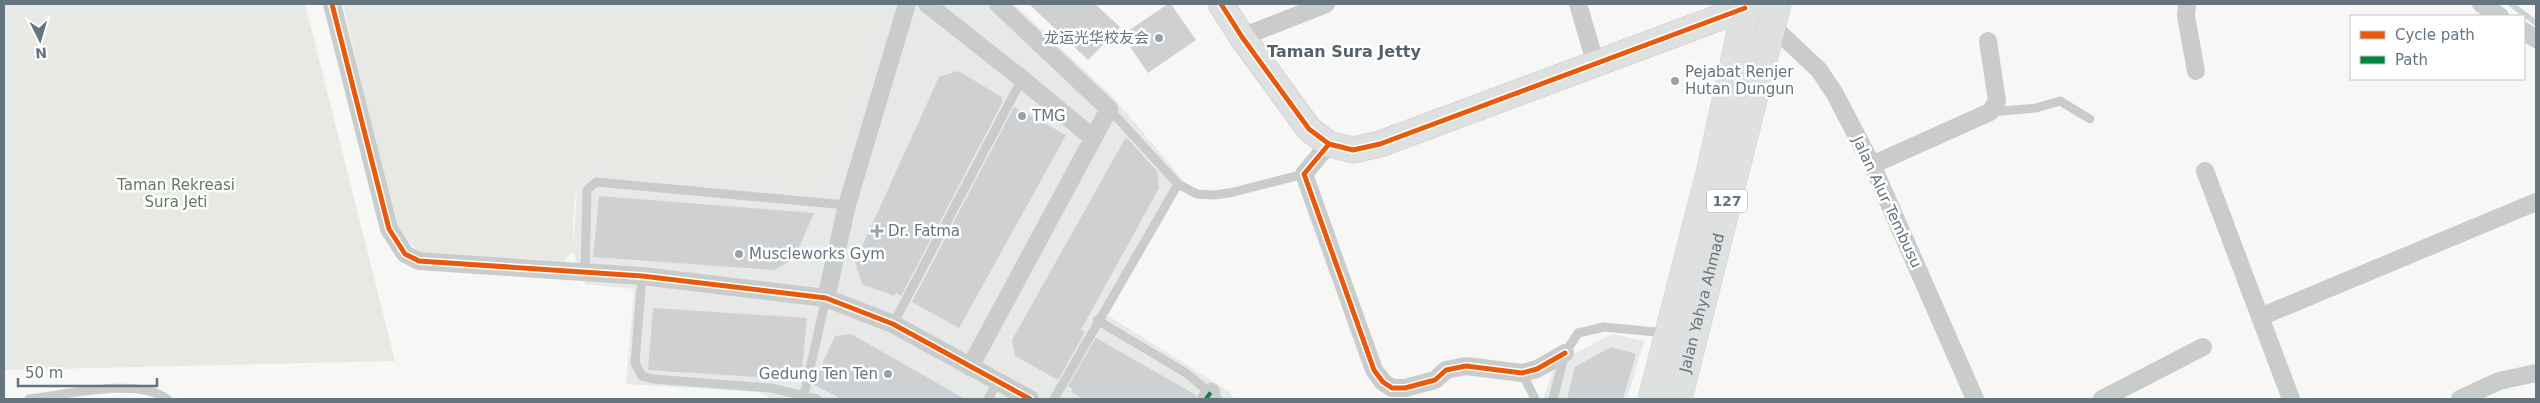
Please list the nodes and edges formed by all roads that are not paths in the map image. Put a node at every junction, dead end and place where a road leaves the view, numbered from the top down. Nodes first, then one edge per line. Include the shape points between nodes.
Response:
1 (332, 4) edge
2 (907, 4) edge
3 (927, 4) edge
4 (998, 4) edge
5 (1221, 4) edge
6 (1326, 4) edge
7 (1578, 4) edge
8 (2187, 4) edge
9 (2481, 4) edge
10 (1746, 6) edge
11 (1774, 14) edge
12 (2498, 15) edge
13 (2525, 32) edge
14 (1242, 36) junction
15 (2536, 39) edge
16 (1988, 41) dead end
17 (1596, 65) junction
18 (2196, 71) dead end
19 (1022, 78) junction
20 (1109, 109) junction
21 (1990, 112) junction
22 (2090, 119) dead end
23 (1093, 138) junction
24 (1329, 144) junction
25 (1872, 165) junction
26 (2205, 171) dead end
27 (1304, 174) junction
28 (1178, 184) junction
29 (2536, 202) edge
30 (848, 205) junction
31 (585, 272) junction
32 (642, 276) junction
33 (826, 298) junction
34 (2260, 317) junction
35 (1098, 320) junction
36 (893, 324) junction
37 (1668, 333) junction
38 (2203, 347) dead end
39 (1566, 353) junction
40 (970, 367) junction
41 (1522, 373) junction
42 (2536, 373) edge
43 (998, 381) junction
44 (804, 395) junction
45 (1212, 397) edge
46 (29, 399) edge
47 (167, 399) edge
48 (817, 399) edge
49 (988, 399) edge
50 (1030, 399) edge
51 (1054, 399) edge
52 (1535, 399) edge
53 (1553, 399) edge
54 (1652, 399) edge
55 (1678, 399) edge
56 (1975, 399) edge
57 (2102, 399) edge
58 (2291, 399) edge
59 (2460, 399) edge

1 - 31 street via 389,229 404,254 419,261
2 - 30 street
3 - 19 street
4 - 20 street
5 - 14 street
6 - 14 street
7 - 17 street
8 - 18 street via 2186,16
9 - 12 street
10 - 17 street
10 - 37 main road, Jalan Yahya Ahmad / 127 via 1711,170
11 - 25 street, Jalan Alur Tembusu via 1835,94
11 - 55 main road, Jalan Yahya Ahmad / 127
13 - 15 street
14 - 24 street via 1310,130
16 - 21 street via 1997,101
17 - 24 street via 1380,144 1353,150
19 - 23 street
19 - 36 lane
20 - 23 street
20 - 28 lane
21 - 22 lane via 2036,108 2060,101
21 - 25 street
23 - 40 street
24 - 27 street
25 - 56 street, Jalan Alur Tembusu
26 - 34 street
27 - 28 lane via 1215,195 1197,194
27 - 41 street via 1374,370 1383,382 1392,388 1420,385 1435,380 1446,370 1466,366
28 - 35 lane
29 - 34 street
30 - 31 lane via 596,182 586,190
30 - 33 street
31 - 32 street
32 - 33 street
32 - 44 lane via 635,363 642,376 653,380 771,388
33 - 36 street
33 - 44 lane
34 - 58 street
35 - 45 lane via 1186,373
35 - 51 lane
36 - 40 street
37 - 39 lane via 1604,327 1590,329 1578,333
37 - 54 main road, Jalan Yahya Ahmad / 127
38 - 57 street
39 - 41 street via 1537,369
39 - 53 lane
40 - 43 street
41 - 52 lane
42 - 59 street via 2499,381
43 - 49 lane
43 - 50 street
44 - 48 lane
46 - 47 lane via 129,387 149,390

